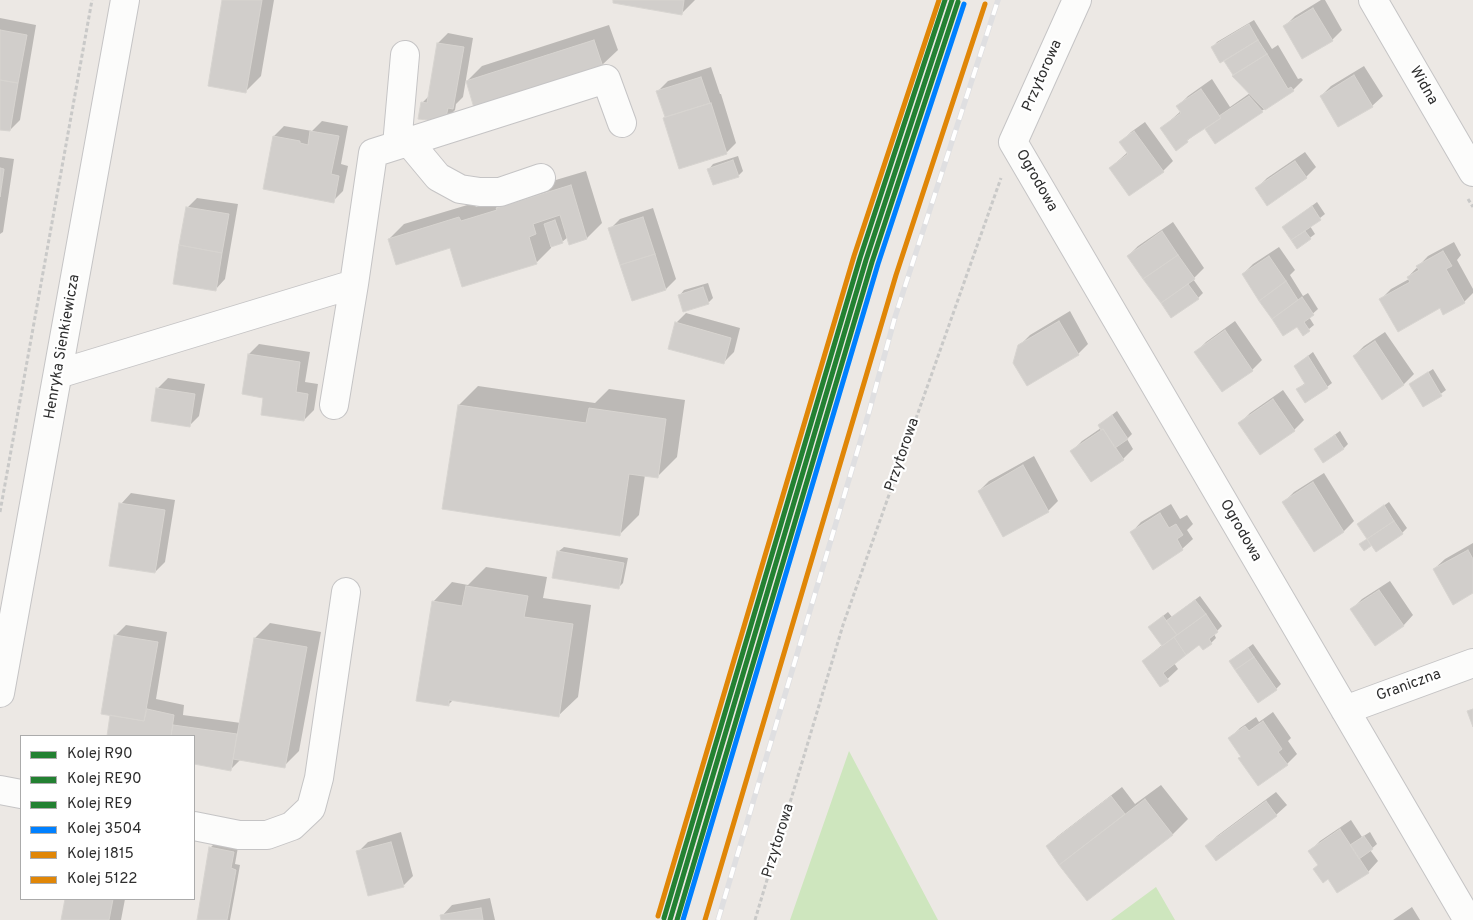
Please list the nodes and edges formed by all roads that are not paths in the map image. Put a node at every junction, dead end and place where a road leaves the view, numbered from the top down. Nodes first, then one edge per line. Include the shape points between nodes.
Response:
1 (125, 0) edge
2 (1078, 0) edge
3 (1373, 0) edge
4 (405, 56) dead end
5 (622, 123) dead end
6 (1013, 142) joint
7 (402, 143) junction
8 (1473, 172) edge
9 (541, 178) dead end
10 (354, 284) junction
11 (58, 374) junction
12 (334, 405) dead end
13 (346, 592) dead end
14 (1473, 663) edge
15 (0, 693) edge
16 (1345, 710) junction
17 (0, 790) edge
18 (20, 794) edge
19 (195, 826) edge
20 (1468, 920) edge

1 - 11 street, Henryka Sienkiewicza
2 - 6 street, Przytorowa
3 - 8 street, Widna
4 - 7 street
5 - 7 street via 606,79
6 - 16 street, Ogrodowa
7 - 9 street via 438,177 460,189 500,192
7 - 10 street via 373,153
10 - 11 street
10 - 12 street
11 - 15 street, Henryka Sienkiewicza
13 - 19 street via 319,778 311,808 292,826 267,835 239,835
14 - 16 street, Graniczna
16 - 20 street, Ogrodowa
17 - 18 street

